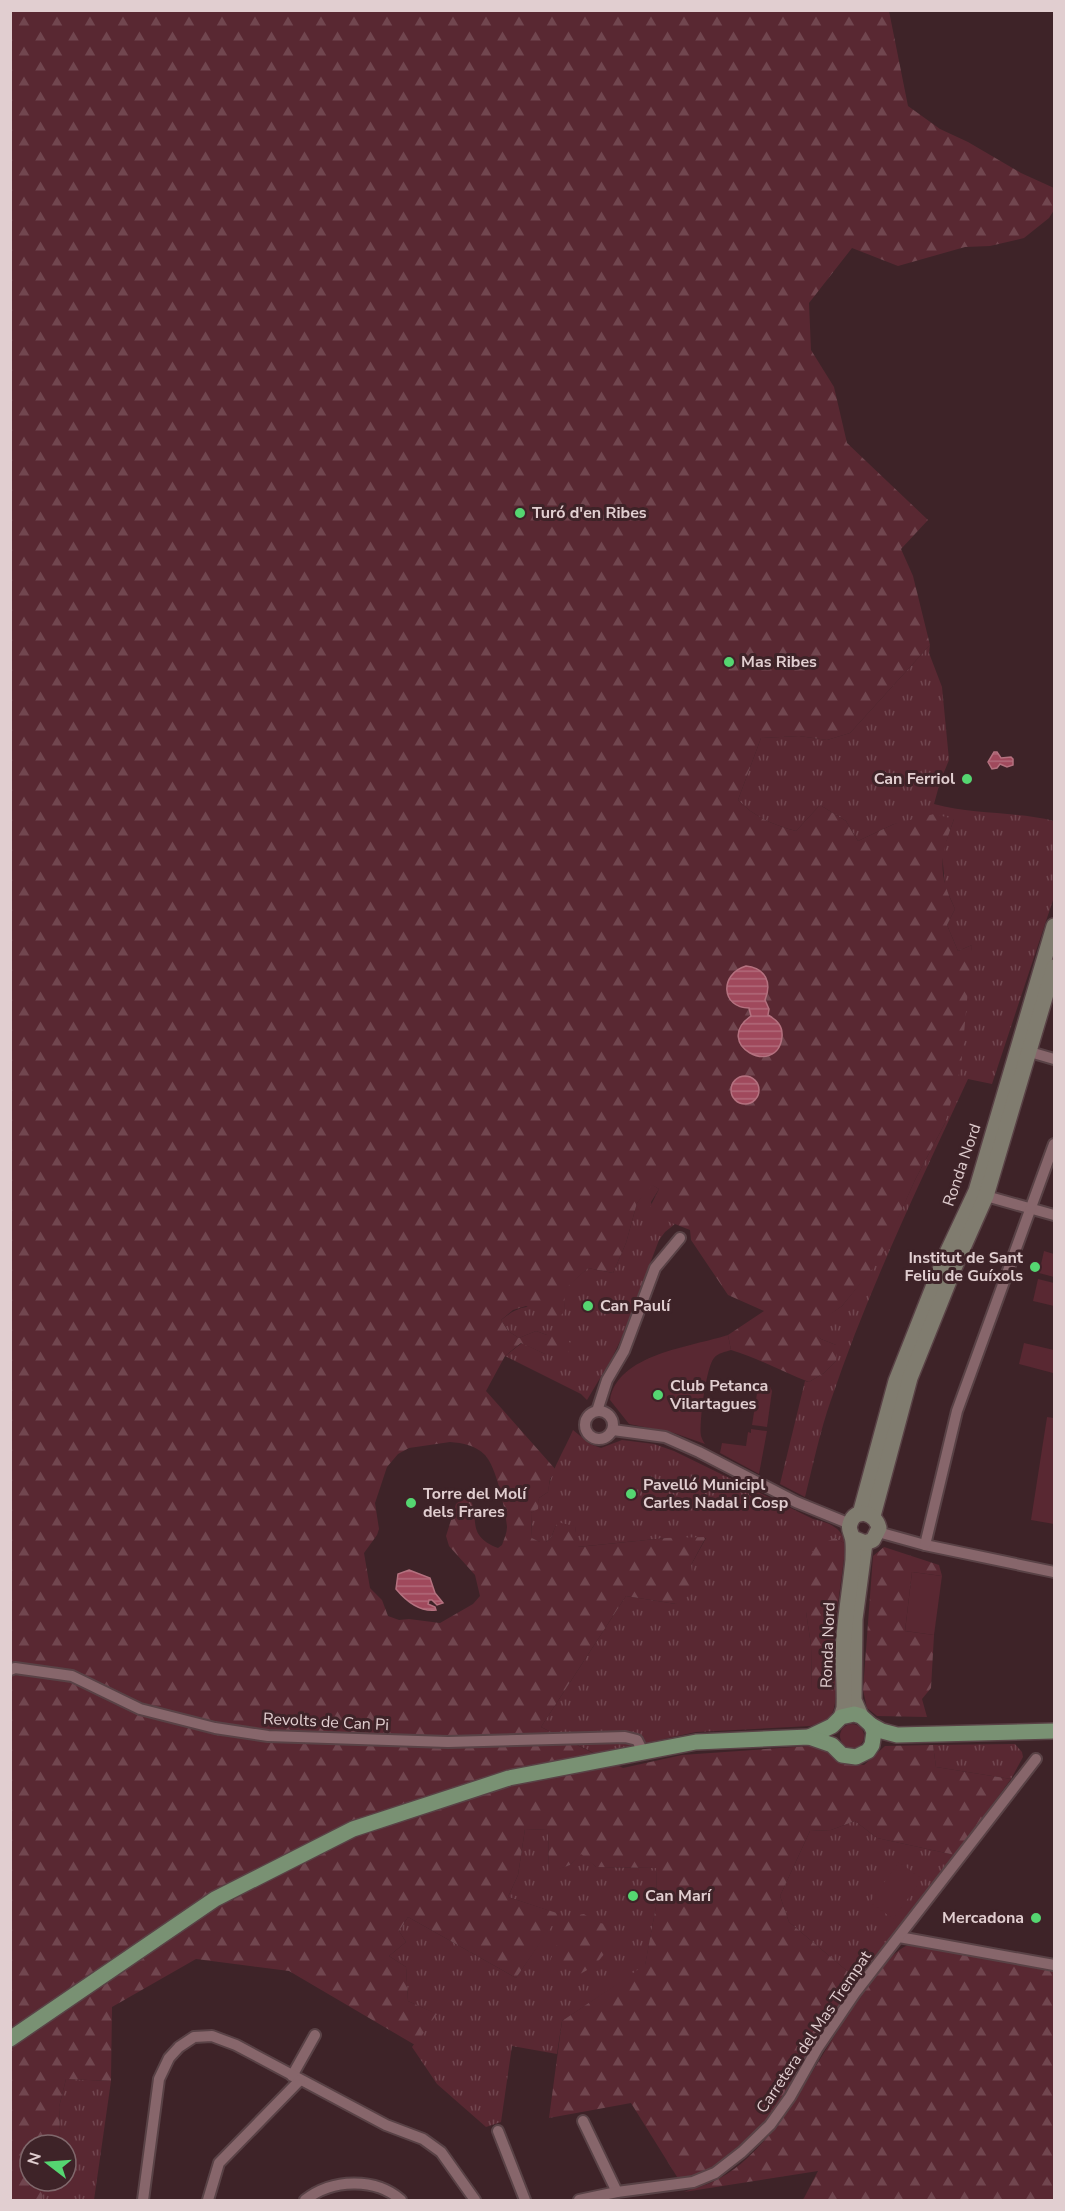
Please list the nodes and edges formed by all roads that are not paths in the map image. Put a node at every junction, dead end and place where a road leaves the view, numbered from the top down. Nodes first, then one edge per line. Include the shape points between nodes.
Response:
1 (1054, 926) edge
2 (1054, 967) edge
3 (1030, 1052) junction
4 (1054, 1059) edge
5 (1054, 1144) edge
6 (986, 1196) junction
7 (1031, 1210) junction
8 (1054, 1215) edge
9 (680, 1238) dead end
10 (597, 1411) junction
11 (613, 1430) junction
12 (860, 1527) junction
13 (878, 1532) joint
14 (925, 1545) junction
15 (1054, 1572) edge
16 (10, 1670) edge
17 (866, 1720) junction
18 (836, 1721) junction
19 (1054, 1731) edge
20 (897, 1735) junction
21 (809, 1737) junction
22 (832, 1745) junction
23 (872, 1745) junction
24 (643, 1752) junction
25 (1036, 1759) dead end
26 (899, 1936) junction
27 (1054, 1965) edge
28 (315, 2035) dead end
29 (10, 2039) edge
30 (296, 2078) junction
31 (582, 2121) dead end
32 (498, 2131) dead end
33 (617, 2192) junction
34 (143, 2200) edge
35 (208, 2200) edge
36 (305, 2200) edge
37 (400, 2200) edge
38 (475, 2200) edge
39 (525, 2200) edge
40 (579, 2200) edge

1 - 12 street, Ronda Nord via 976,1191 896,1381
2 - 3 street, Ronda Nord
3 - 4 street
3 - 6 street, Ronda Nord
5 - 7 street
6 - 7 street
6 - 12 street, Ronda Nord via 910,1378
7 - 8 street
7 - 14 street via 957,1411
9 - 10 street via 655,1268
10 - 11 street via 608,1414
10 - 11 street via 586,1419 587,1433 601,1439
11 - 12 street via 665,1437 796,1502
12 - 13 street via 873,1540
12 - 17 street, Ronda Nord via 854,1700
12 - 18 street, Ronda Nord via 847,1601 844,1708
13 - 14 street
14 - 15 street
16 - 24 street, Revolts de Can Pi via 72,1676 140,1708 214,1728 267,1736 448,1742 626,1737 637,1740
17 - 18 main road via 854,1714
17 - 20 main road
17 - 23 main road via 873,1732
18 - 21 main road
18 - 22 main road
19 - 20 main road
20 - 23 main road
21 - 22 main road
21 - 24 main road via 696,1742
22 - 23 main road via 842,1755 856,1757
24 - 29 main road via 509,1778 353,1829 215,1899
25 - 26 street, Carretera del Mas Trempat
26 - 27 street
26 - 33 street, Carretera del Mas Trempat via 855,1993 770,2125 742,2152 715,2173 693,2182
28 - 30 street
30 - 34 street via 236,2045 212,2037 194,2037 179,2047 159,2079
30 - 35 street via 219,2163
30 - 38 street via 386,2125 423,2139 441,2152
31 - 33 street
32 - 39 street
33 - 40 street, Carretera del Mas Trempat
36 - 37 street via 348,2184 391,2192

